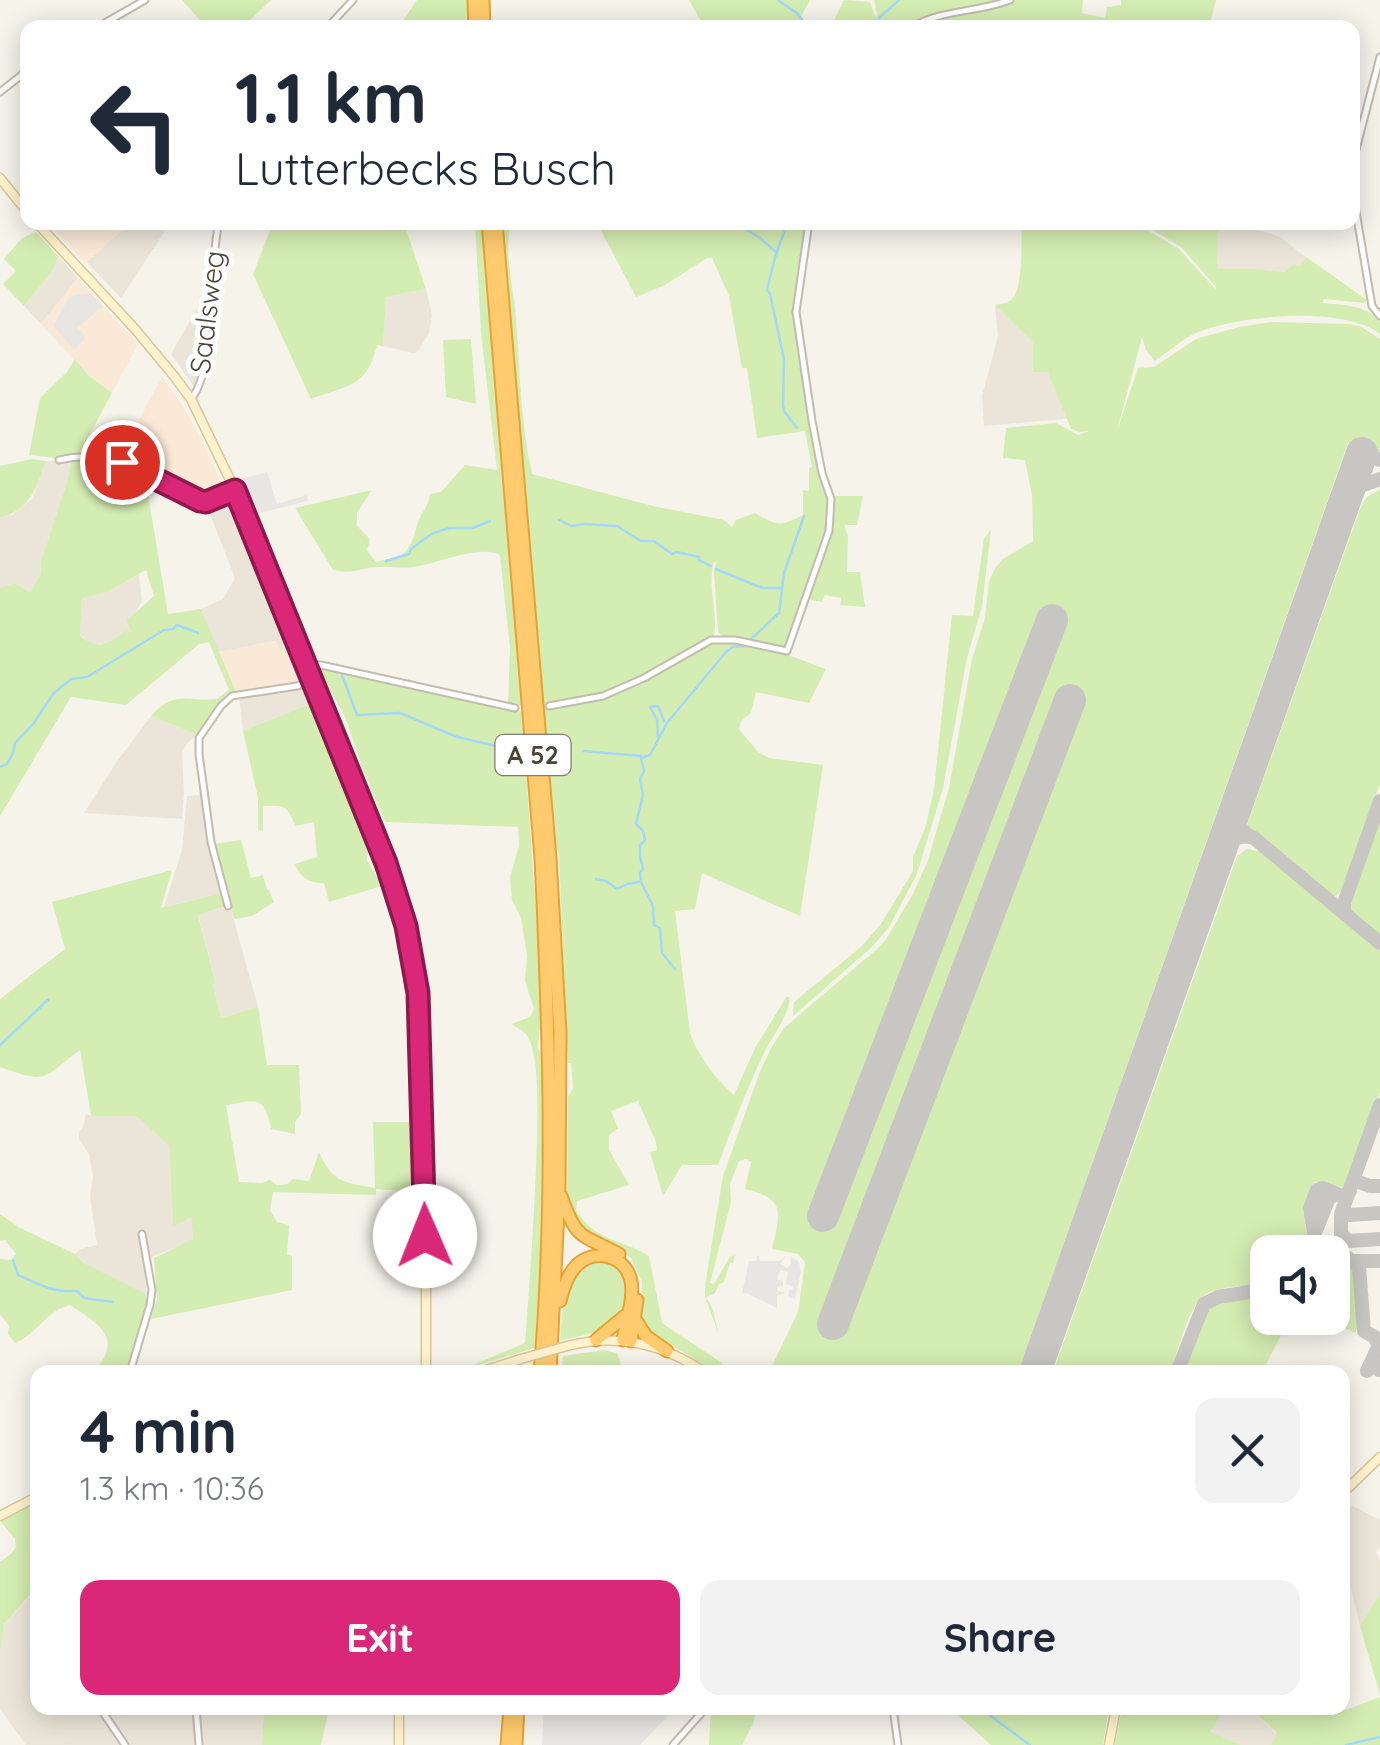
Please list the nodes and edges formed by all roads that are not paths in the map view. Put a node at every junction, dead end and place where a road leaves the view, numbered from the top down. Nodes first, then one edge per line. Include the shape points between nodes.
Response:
1 (145, 0) edge
2 (353, 0) edge
3 (1010, 0) edge
4 (110, 20) edge
5 (334, 20) edge
6 (923, 20) edge
7 (1380, 57) edge
8 (20, 76) edge
9 (0, 92) edge
10 (1360, 134) edge
11 (0, 178) edge
12 (20, 203) edge
13 (43, 230) edge
14 (217, 230) edge
15 (489, 230) edge
16 (497, 230) edge
17 (808, 230) edge
18 (1359, 230) edge
19 (1380, 316) edge
20 (190, 399) junction
21 (59, 460) dead end
22 (235, 490) junction
23 (305, 664) junction
24 (313, 681) junction
25 (548, 706) dead end
26 (515, 708) dead end
27 (228, 906) dead end
28 (559, 1191) junction
29 (142, 1234) dead end
30 (631, 1316) junction
31 (553, 1340) junction
32 (596, 1340) junction
33 (627, 1340) junction
34 (667, 1350) junction
35 (132, 1365) edge
36 (429, 1365) edge
37 (502, 1365) edge
38 (540, 1365) edge
39 (551, 1365) edge
40 (692, 1365) edge
41 (1380, 1456) edge
42 (1350, 1486) edge
43 (30, 1500) edge
44 (0, 1516) edge
45 (105, 1715) edge
46 (197, 1715) edge
47 (399, 1715) edge
48 (509, 1715) edge
49 (518, 1715) edge
50 (700, 1715) edge
51 (894, 1715) edge
52 (1115, 1715) edge
53 (125, 1745) edge
54 (199, 1745) edge
55 (398, 1745) edge
56 (507, 1745) edge
57 (516, 1745) edge
58 (673, 1745) edge
59 (898, 1745) edge
60 (1109, 1745) edge

1 - 4 street
2 - 5 street
3 - 6 street
7 - 10 street
8 - 9 street
11 - 12 main road
13 - 20 main road
14 - 20 street, Saalsweg via 203,370
15 - 38 highway, A 52 via 544,914 550,1190
16 - 28 highway, A 52 via 555,933
17 - 25 street via 796,312 831,518 787,651 711,640 603,696
18 - 19 street via 1372,306
20 - 22 main road
21 - 22 street via 105,456 200,501
22 - 23 main road
23 - 24 main road
23 - 26 street
24 - 27 street via 232,696 199,738 211,842
24 - 36 main road via 386,863 418,993
28 - 30 highway via 582,1236 632,1267 637,1282
28 - 31 highway, A 52
29 - 35 street via 150,1305
30 - 31 highway via 625,1268 605,1255 586,1259 562,1289
30 - 32 highway
30 - 33 highway
30 - 34 highway
31 - 39 highway, A 52
32 - 33 main road
32 - 37 main road, bridge
33 - 34 main road
34 - 40 main road
41 - 42 main road
43 - 44 main road
45 - 53 street
46 - 54 street
47 - 55 main road
48 - 56 highway
49 - 57 highway
50 - 58 street
51 - 59 street
52 - 60 main road

